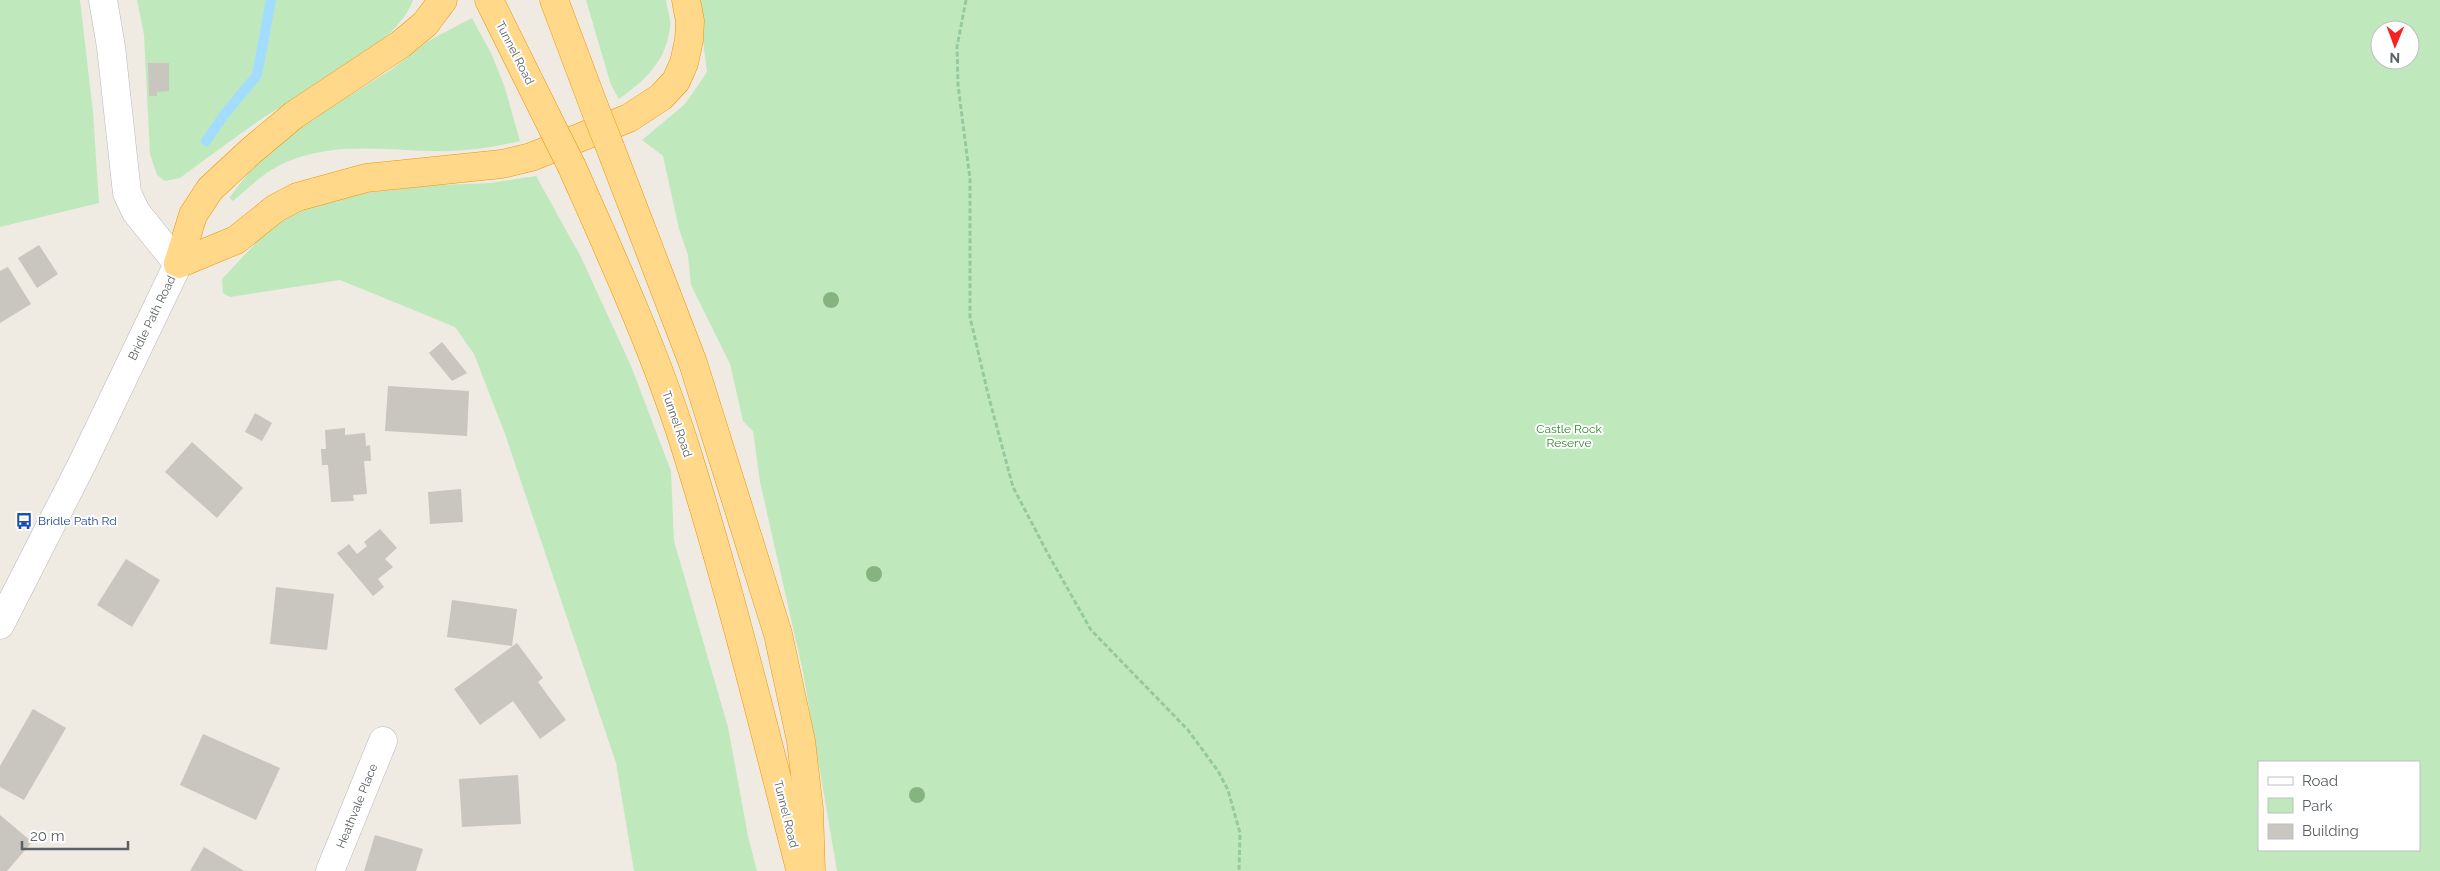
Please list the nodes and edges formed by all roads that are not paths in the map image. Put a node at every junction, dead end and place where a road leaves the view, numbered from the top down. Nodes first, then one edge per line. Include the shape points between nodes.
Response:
1 (102, 0) edge
2 (443, 0) edge
3 (554, 0) edge
4 (686, 0) edge
5 (492, 3) edge
6 (178, 264) junction
7 (0, 625) edge
8 (383, 741) dead end
9 (330, 871) edge
10 (801, 871) edge
11 (811, 871) edge

1 - 6 street, Bridle Path Road via 111,47 127,193 136,212
2 - 6 highway via 425,24 401,44 294,115 210,189 193,214
3 - 11 highway, Tunnel Road, bridge via 693,363 778,634 801,741 809,809
4 - 6 highway via 689,40 676,81 661,97 629,118 531,157 502,164 366,178 297,197 276,208 236,240
5 - 10 highway, Tunnel Road, bridge via 572,167 637,319 684,442 748,665
6 - 7 street, Bridle Path Road
8 - 9 street, Heathvale Place

